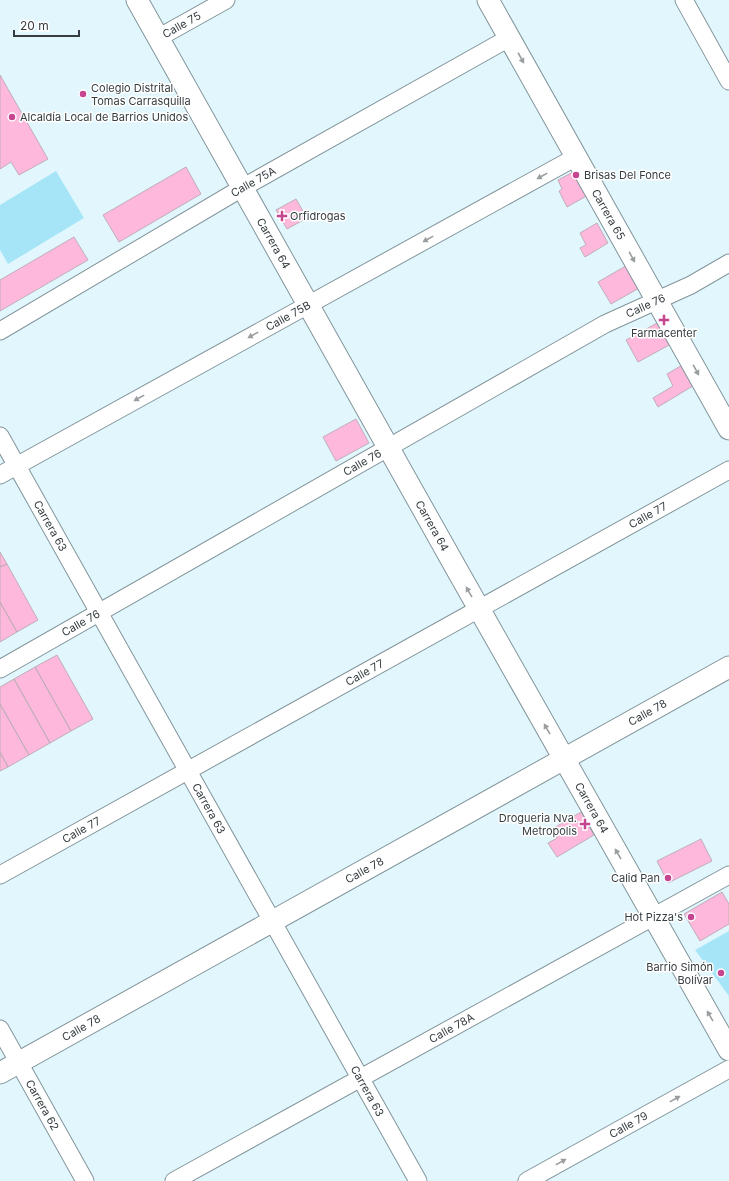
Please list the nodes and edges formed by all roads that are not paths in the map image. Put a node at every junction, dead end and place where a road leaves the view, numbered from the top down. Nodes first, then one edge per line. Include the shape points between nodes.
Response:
1 (137, 0) edge
2 (226, 0) edge
3 (488, 0) edge
4 (684, 0) edge
5 (158, 38) junction
6 (509, 38) junction
7 (729, 81) edge
8 (576, 157) junction
9 (242, 188) junction
10 (729, 263) edge
11 (657, 300) junction
12 (308, 305) junction
13 (0, 331) edge
14 (729, 429) edge
15 (0, 436) edge
16 (388, 448) junction
17 (17, 466) junction
18 (729, 470) edge
19 (0, 475) edge
20 (479, 610) junction
21 (99, 613) junction
22 (729, 667) edge
23 (0, 669) edge
24 (564, 759) junction
25 (188, 771) junction
26 (0, 875) edge
27 (729, 875) edge
28 (653, 916) junction
29 (272, 922) junction
30 (0, 1029) edge
31 (729, 1050) edge
32 (19, 1063) junction
33 (729, 1069) edge
34 (0, 1074) edge
35 (360, 1078) junction
36 (85, 1181) edge
37 (174, 1181) edge
38 (418, 1181) edge
39 (527, 1181) edge

1 - 5 street, Carrera 64
2 - 5 street, Calle 75
3 - 6 street, Carrera 65
4 - 7 street
5 - 9 street, Carrera 64
6 -> 8 street, Carrera 65
6 - 9 street, Calle 75A
8 -> 11 street, Carrera 65
8 -> 12 street, Calle 75B
9 - 12 street, Carrera 64
9 - 13 street, Calle 75A
10 - 11 street, Calle 76 via 691,285
11 -> 14 street, Carrera 65
11 - 16 street, Calle 76 via 605,324
12 - 16 street, Carrera 64
12 -> 17 street, Calle 75B
15 - 17 street, Carrera 63
20 -> 16 street, Carrera 64
16 - 21 street, Calle 76
17 - 19 street, Calle 75B
17 - 21 street, Carrera 63
18 - 20 street, Calle 77
24 -> 20 street, Carrera 64
20 - 25 street, Calle 77
21 - 23 street, Calle 76
21 - 25 street, Carrera 63
22 - 24 street, Calle 78
28 -> 24 street, Carrera 64
24 - 29 street, Calle 78
25 - 26 street, Calle 77
25 - 29 street, Carrera 63
27 - 28 street, Calle 78A
31 -> 28 street, Carrera 64
28 - 35 street, Calle 78A
29 - 32 street, Calle 78
29 - 35 street, Carrera 63
30 - 32 street, Carrera 62
32 - 34 street, Calle 78
32 - 36 street, Carrera 62
39 -> 33 street, Calle 79
35 - 37 street, Calle 78A
35 - 38 street, Carrera 63

